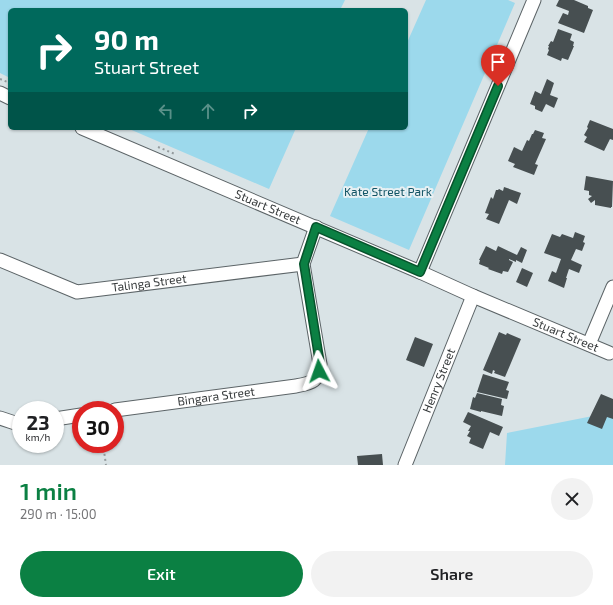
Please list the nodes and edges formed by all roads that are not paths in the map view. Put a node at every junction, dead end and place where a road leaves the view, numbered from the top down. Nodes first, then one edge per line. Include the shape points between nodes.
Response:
1 (534, 0) edge
2 (87, 130) edge
3 (316, 227) junction
4 (0, 260) edge
5 (304, 264) junction
6 (420, 272) junction
7 (613, 287) edge
8 (473, 296) junction
9 (589, 344) junction
10 (609, 353) dead end
11 (124, 409) edge
12 (0, 418) edge
13 (12, 422) edge
14 (405, 465) edge

1 - 6 street
2 - 3 street, Stuart Street
3 - 5 street
3 - 6 street, Stuart Street
4 - 5 street, Talinga Street via 77,292
5 - 11 street, Bingara Street via 320,364 316,378 310,383
6 - 8 street, Stuart Street
7 - 9 street
8 - 9 street, Stuart Street
8 - 14 street, Henry Street
9 - 10 street, Stuart Street
12 - 13 street

